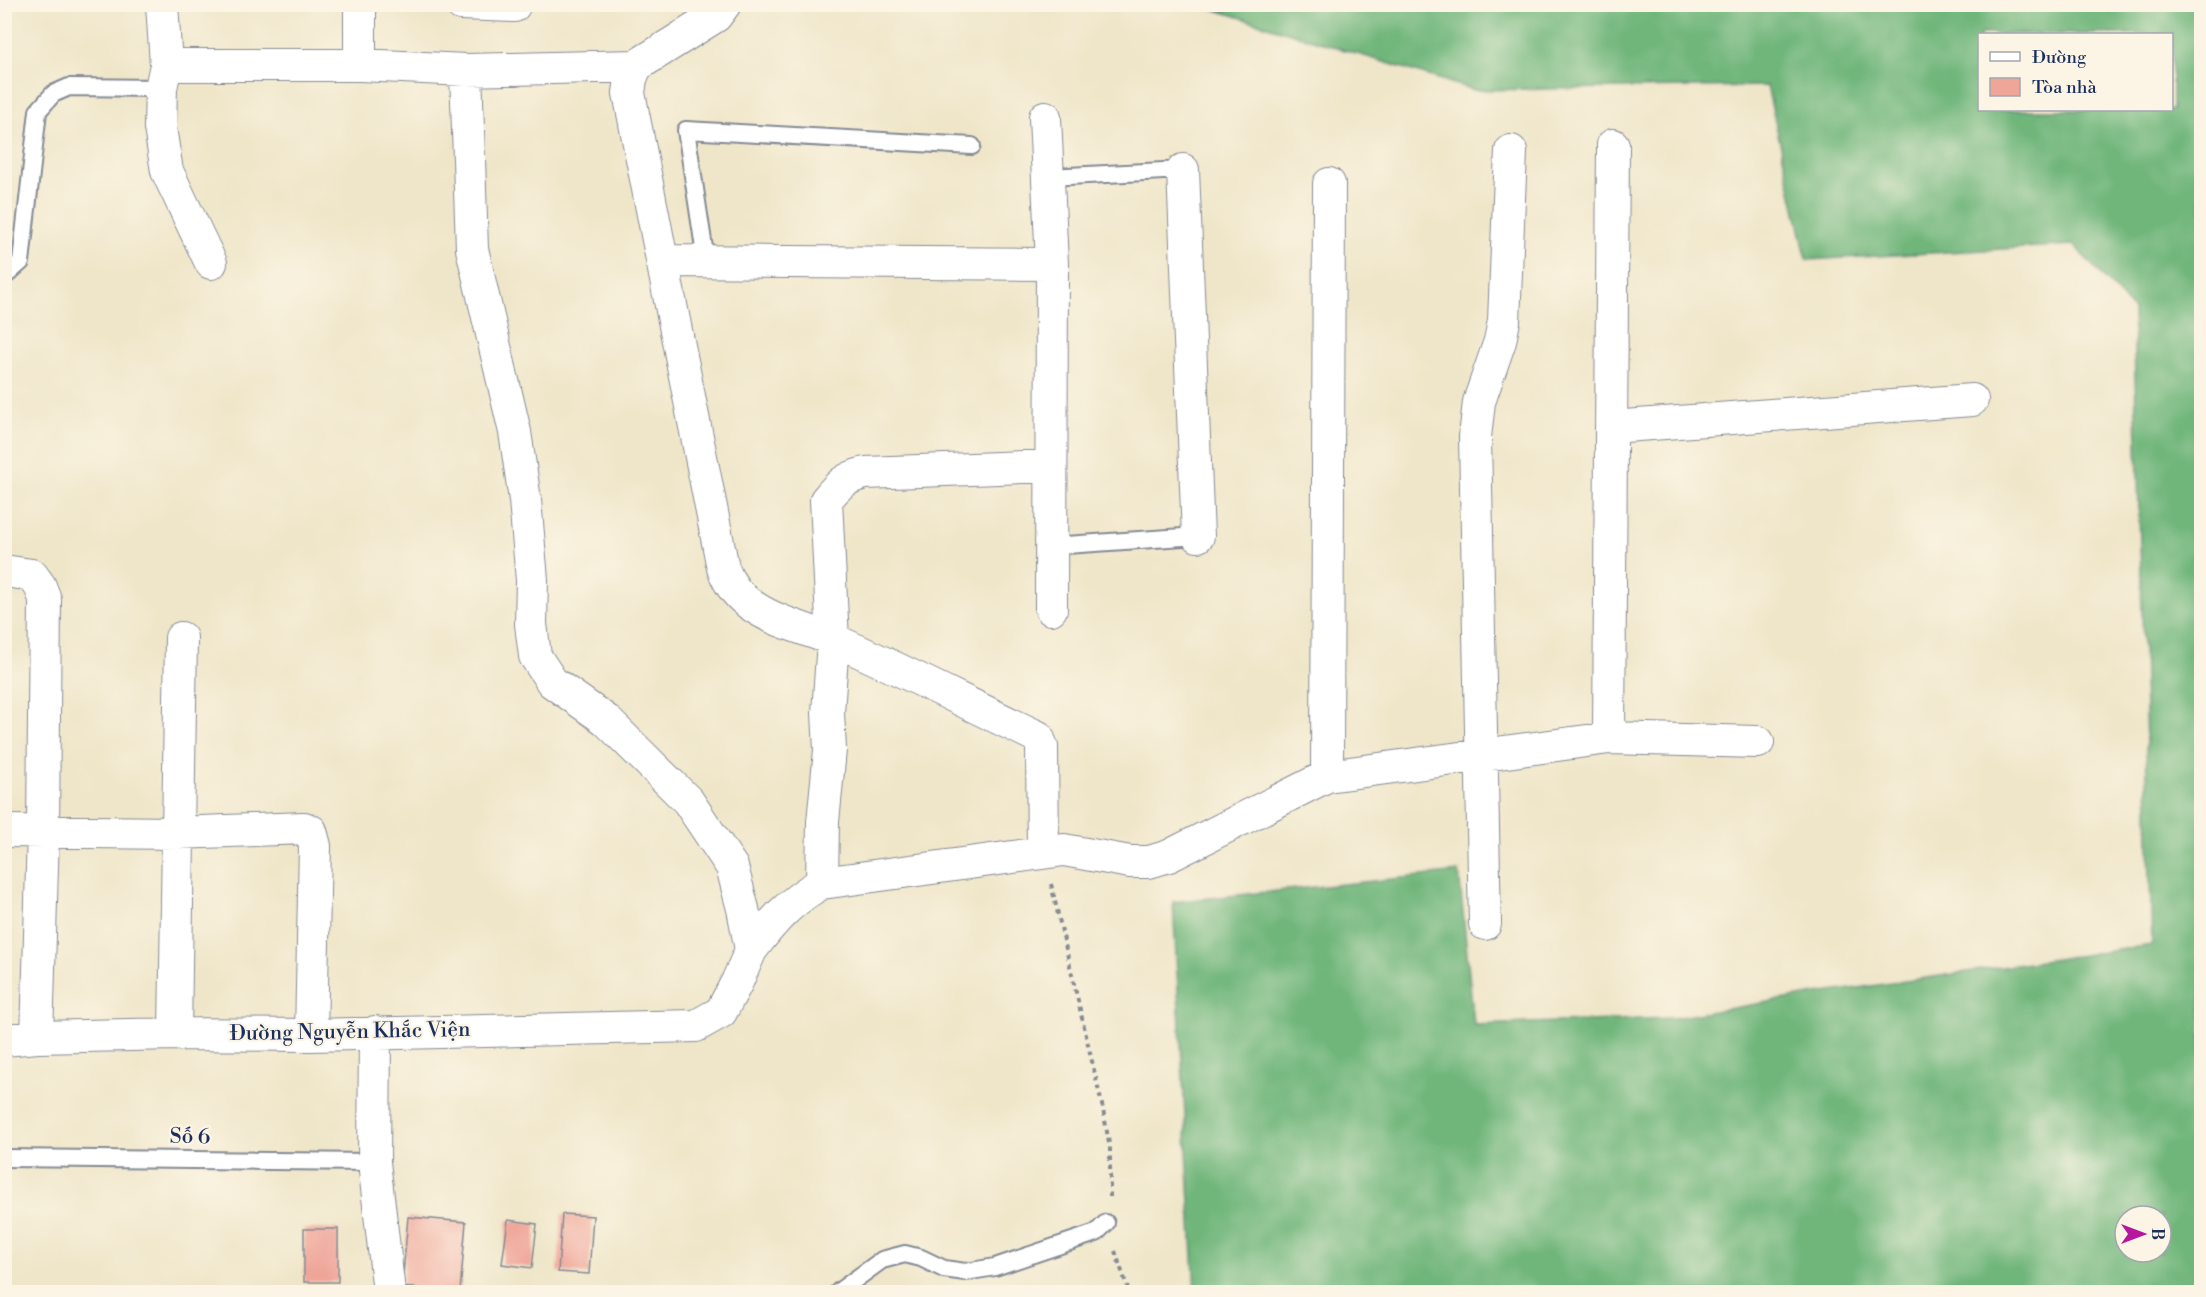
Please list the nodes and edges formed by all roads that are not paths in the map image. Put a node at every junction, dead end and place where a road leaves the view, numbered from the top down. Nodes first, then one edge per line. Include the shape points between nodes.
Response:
1 (162, 4) edge
2 (360, 4) edge
3 (461, 4) edge
4 (725, 4) edge
5 (514, 6) dead end
6 (360, 65) junction
7 (636, 66) junction
8 (466, 70) junction
9 (163, 77) junction
10 (1046, 117) dead end
11 (1613, 145) dead end
12 (972, 146) dead end
13 (1510, 151) dead end
14 (1183, 170) joint
15 (1049, 177) junction
16 (1329, 184) dead end
17 (664, 261) junction
18 (706, 261) junction
19 (211, 263) dead end
20 (1052, 264) junction
21 (4, 277) edge
22 (1972, 400) dead end
23 (1611, 427) junction
24 (1050, 466) junction
25 (1198, 536) joint
26 (1051, 546) junction
27 (4, 571) edge
28 (1051, 609) dead end
29 (181, 638) dead end
30 (833, 640) junction
31 (1609, 738) junction
32 (1758, 742) dead end
33 (1483, 754) junction
34 (1327, 776) junction
35 (4, 831) edge
36 (43, 833) junction
37 (177, 833) junction
38 (1043, 851) junction
39 (822, 883) junction
40 (1485, 924) dead end
41 (751, 950) junction
42 (375, 1032) junction
43 (175, 1034) junction
44 (310, 1035) junction
45 (37, 1037) junction
46 (4, 1040) edge
47 (4, 1158) edge
48 (374, 1162) junction
49 (1106, 1223) road end
50 (389, 1293) edge
51 (838, 1293) edge

1 - 9 street
2 - 6 street
3 - 5 street
4 - 7 street via 716,16
6 - 8 street
6 - 9 street
7 - 8 street
7 - 17 street via 629,93
8 - 41 street via 472,249 515,432 526,511 535,656 552,682 606,720 688,801 732,867
9 - 19 street via 160,128 167,171
9 - 21 lane via 69,87 53,94 38,111 21,262
10 - 15 street
11 - 23 street
12 - 18 lane via 686,130
13 - 33 street via 1504,321 1479,402 1475,437
14 - 15 lane
14 - 25 street
15 - 20 street
16 - 34 street
17 - 18 street
17 - 30 street via 729,583 753,606 777,620
18 - 20 street
20 - 24 street
22 - 23 street
23 - 31 street
24 - 26 street
24 - 30 street via 865,472 848,477 826,500
25 - 26 lane
26 - 28 street
27 - 36 street via 32,575 45,599
29 - 37 street
30 - 38 street via 1038,737 1042,747
30 - 39 street
31 - 32 street
31 - 33 street
33 - 34 street
33 - 40 street
34 - 38 street via 1169,856 1149,862 1065,850
35 - 36 street
36 - 37 street
36 - 45 street
37 - 43 street
37 - 44 street via 304,828 311,831 315,846
38 - 39 street
39 - 41 street via 800,895 779,914
41 - 42 street, Đường Nguyễn Khắc Viện via 721,1012 696,1026
42 - 44 street, Đường Nguyễn Khắc Viện
42 - 48 street
43 - 44 street, Đường Nguyễn Khắc Viện
43 - 45 street, Đường Nguyễn Khắc Viện
45 - 46 street, Đường Nguyễn Khắc Viện
47 - 48 lane, Số 6
48 - 50 street
49 - 51 lane via 1096,1233 995,1267 965,1272 944,1269 905,1254 882,1260

